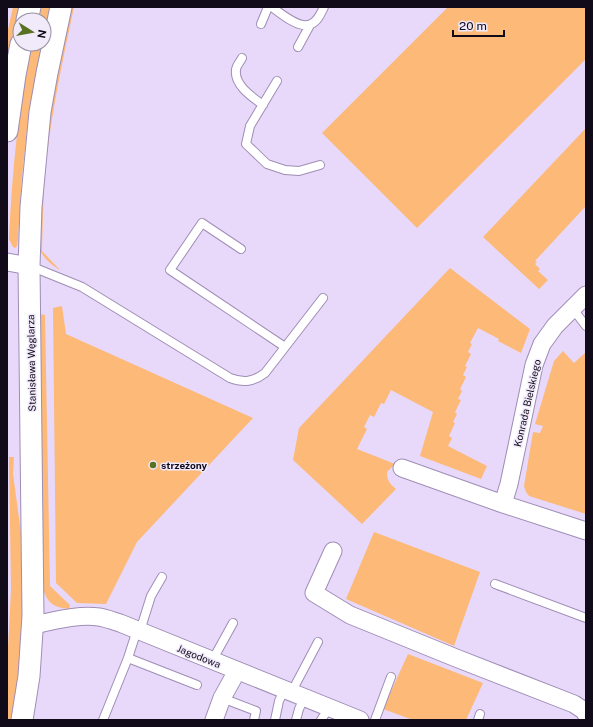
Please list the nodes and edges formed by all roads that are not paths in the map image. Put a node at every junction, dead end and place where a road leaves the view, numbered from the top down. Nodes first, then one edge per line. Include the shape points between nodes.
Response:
1 (61, 7) edge
2 (268, 7) edge
3 (272, 7) edge
4 (324, 7) edge
5 (261, 24) dead end
6 (310, 25) junction
7 (298, 47) dead end
8 (20, 52) edge
9 (242, 58) dead end
10 (277, 81) dead end
11 (263, 104) junction
12 (7, 131) edge
13 (320, 165) dead end
14 (241, 249) dead end
15 (7, 262) edge
16 (29, 266) junction
17 (586, 295) edge
18 (323, 298) dead end
19 (573, 309) junction
20 (586, 326) edge
21 (285, 347) junction
22 (402, 468) dead end
23 (503, 504) junction
24 (586, 531) edge
25 (333, 551) dead end
26 (162, 577) dead end
27 (495, 584) dead end
28 (586, 618) edge
29 (233, 623) dead end
30 (33, 624) junction
31 (139, 631) junction
32 (318, 642) dead end
33 (128, 658) junction
34 (212, 661) junction
35 (237, 671) junction
36 (391, 677) dead end
37 (197, 685) dead end
38 (293, 693) junction
39 (222, 698) junction
40 (584, 711) edge
41 (325, 714) edge
42 (22, 720) edge
43 (103, 720) edge
44 (214, 720) edge
45 (254, 720) edge
46 (275, 720) edge
47 (296, 720) edge
48 (360, 720) edge
49 (375, 720) edge

1 - 16 street, Stanisława Węglarza via 39,124 32,194
2 - 5 lane
3 - 6 lane via 289,19 302,25
4 - 6 lane
6 - 7 lane
8 - 12 street
9 - 11 lane via 236,69 236,78 246,91
10 - 11 lane
11 - 13 lane via 250,126 246,144 267,164 285,170 300,171
14 - 21 lane via 202,223 170,270
15 - 16 street
16 - 21 lane via 82,287 230,378 241,382 250,381 265,373
16 - 30 street, Stanisława Węglarza
17 - 19 street, Konrada Bielskiego
18 - 21 lane
19 - 20 lane
19 - 23 street, Konrada Bielskiego via 555,326 542,344 534,365
22 - 23 street
23 - 24 street
25 - 40 street via 314,592 350,614 574,704
26 - 31 lane via 151,596
27 - 28 lane
29 - 34 lane
30 - 31 street, Jagodowa via 76,617 98,617
30 - 42 street, Stanisława Węglarza
31 - 33 lane
31 - 34 street, Jagodowa
32 - 38 lane
33 - 37 lane
33 - 43 lane
34 - 35 street, Jagodowa
35 - 38 street, Jagodowa
35 - 39 street
36 - 49 lane
38 - 41 street, Jagodowa
38 - 46 lane via 279,701
38 - 47 lane via 299,709
39 - 44 street
39 - 45 lane via 256,711
41 - 48 street, Jagodowa

